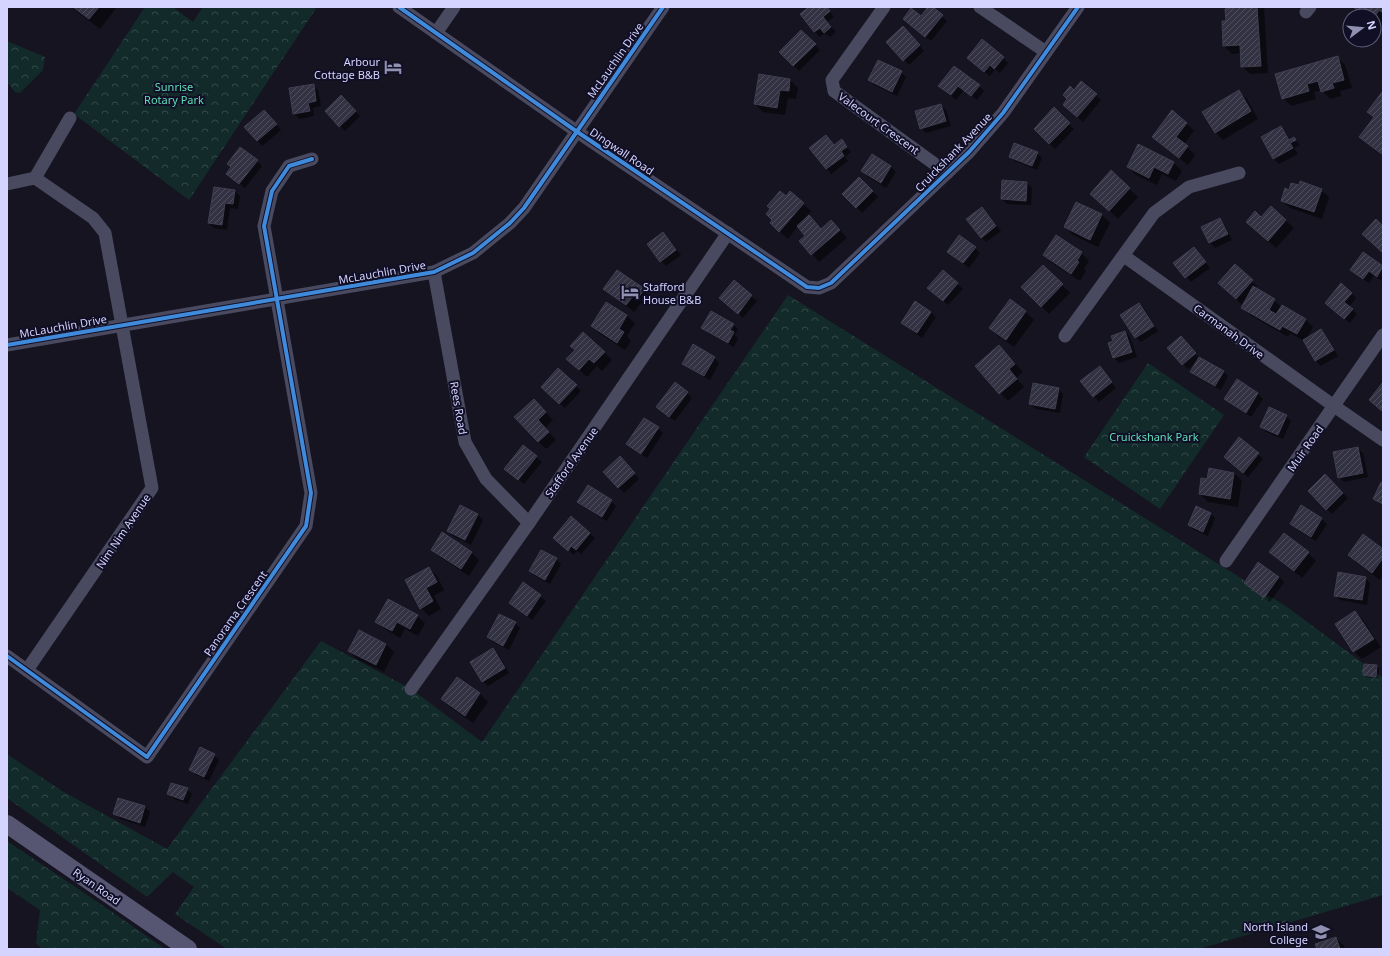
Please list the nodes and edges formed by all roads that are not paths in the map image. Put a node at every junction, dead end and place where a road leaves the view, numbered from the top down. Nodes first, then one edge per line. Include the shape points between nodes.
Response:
1 (399, 7) edge
2 (454, 7) edge
3 (663, 7) edge
4 (884, 7) edge
5 (980, 7) edge
6 (1078, 7) edge
7 (436, 33) junction
8 (1046, 52) junction
9 (70, 118) dead end
10 (576, 131) junction
11 (312, 159) dead end
12 (947, 173) junction
13 (1240, 173) dead end
14 (35, 178) junction
15 (7, 184) edge
16 (728, 233) junction
17 (1124, 256) junction
18 (434, 272) junction
19 (819, 288) joint
20 (276, 299) junction
21 (122, 325) junction
22 (1383, 335) edge
23 (1065, 336) dead end
24 (7, 344) edge
25 (1334, 406) junction
26 (1383, 440) edge
27 (529, 523) junction
28 (1226, 561) dead end
29 (7, 656) edge
30 (27, 670) junction
31 (411, 689) dead end
32 (7, 824) edge
33 (188, 949) edge

1 - 7 street, Dingwall Road
2 - 7 street
3 - 10 street, McLauchlin Drive
4 - 12 street, Valecourt Crescent via 832,80 834,91
5 - 8 street
6 - 8 street, Cruickshank Avenue
7 - 10 street, Dingwall Road
8 - 12 street, Cruickshank Avenue via 1003,113
9 - 14 street
10 - 16 street, Dingwall Road
10 - 18 street, McLauchlin Drive via 524,208 510,223 473,253
11 - 20 street via 289,166 272,191 264,226
12 - 19 street, Cruickshank Avenue via 831,283
13 - 17 street via 1189,187 1154,213
14 - 15 street
14 - 21 street, Nim Nim Avenue via 93,218 105,233
16 - 19 street, Dingwall Road via 807,287
16 - 27 street, Stafford Avenue
17 - 23 street
17 - 25 street, Carmanah Drive
18 - 20 street, McLauchlin Drive
18 - 27 street, Rees Road via 465,442 486,479
20 - 21 street, McLauchlin Drive
20 - 30 street, Panorama Crescent via 311,493 306,526 147,757
21 - 24 street, McLauchlin Drive
21 - 30 street, Nim Nim Avenue via 152,488
22 - 25 street, Muir Road
25 - 26 street, Carmanah Drive
25 - 28 street, Muir Road
27 - 31 street, Stafford Avenue
29 - 30 street, Panorama Crescent
32 - 33 main road, Ryan Road

